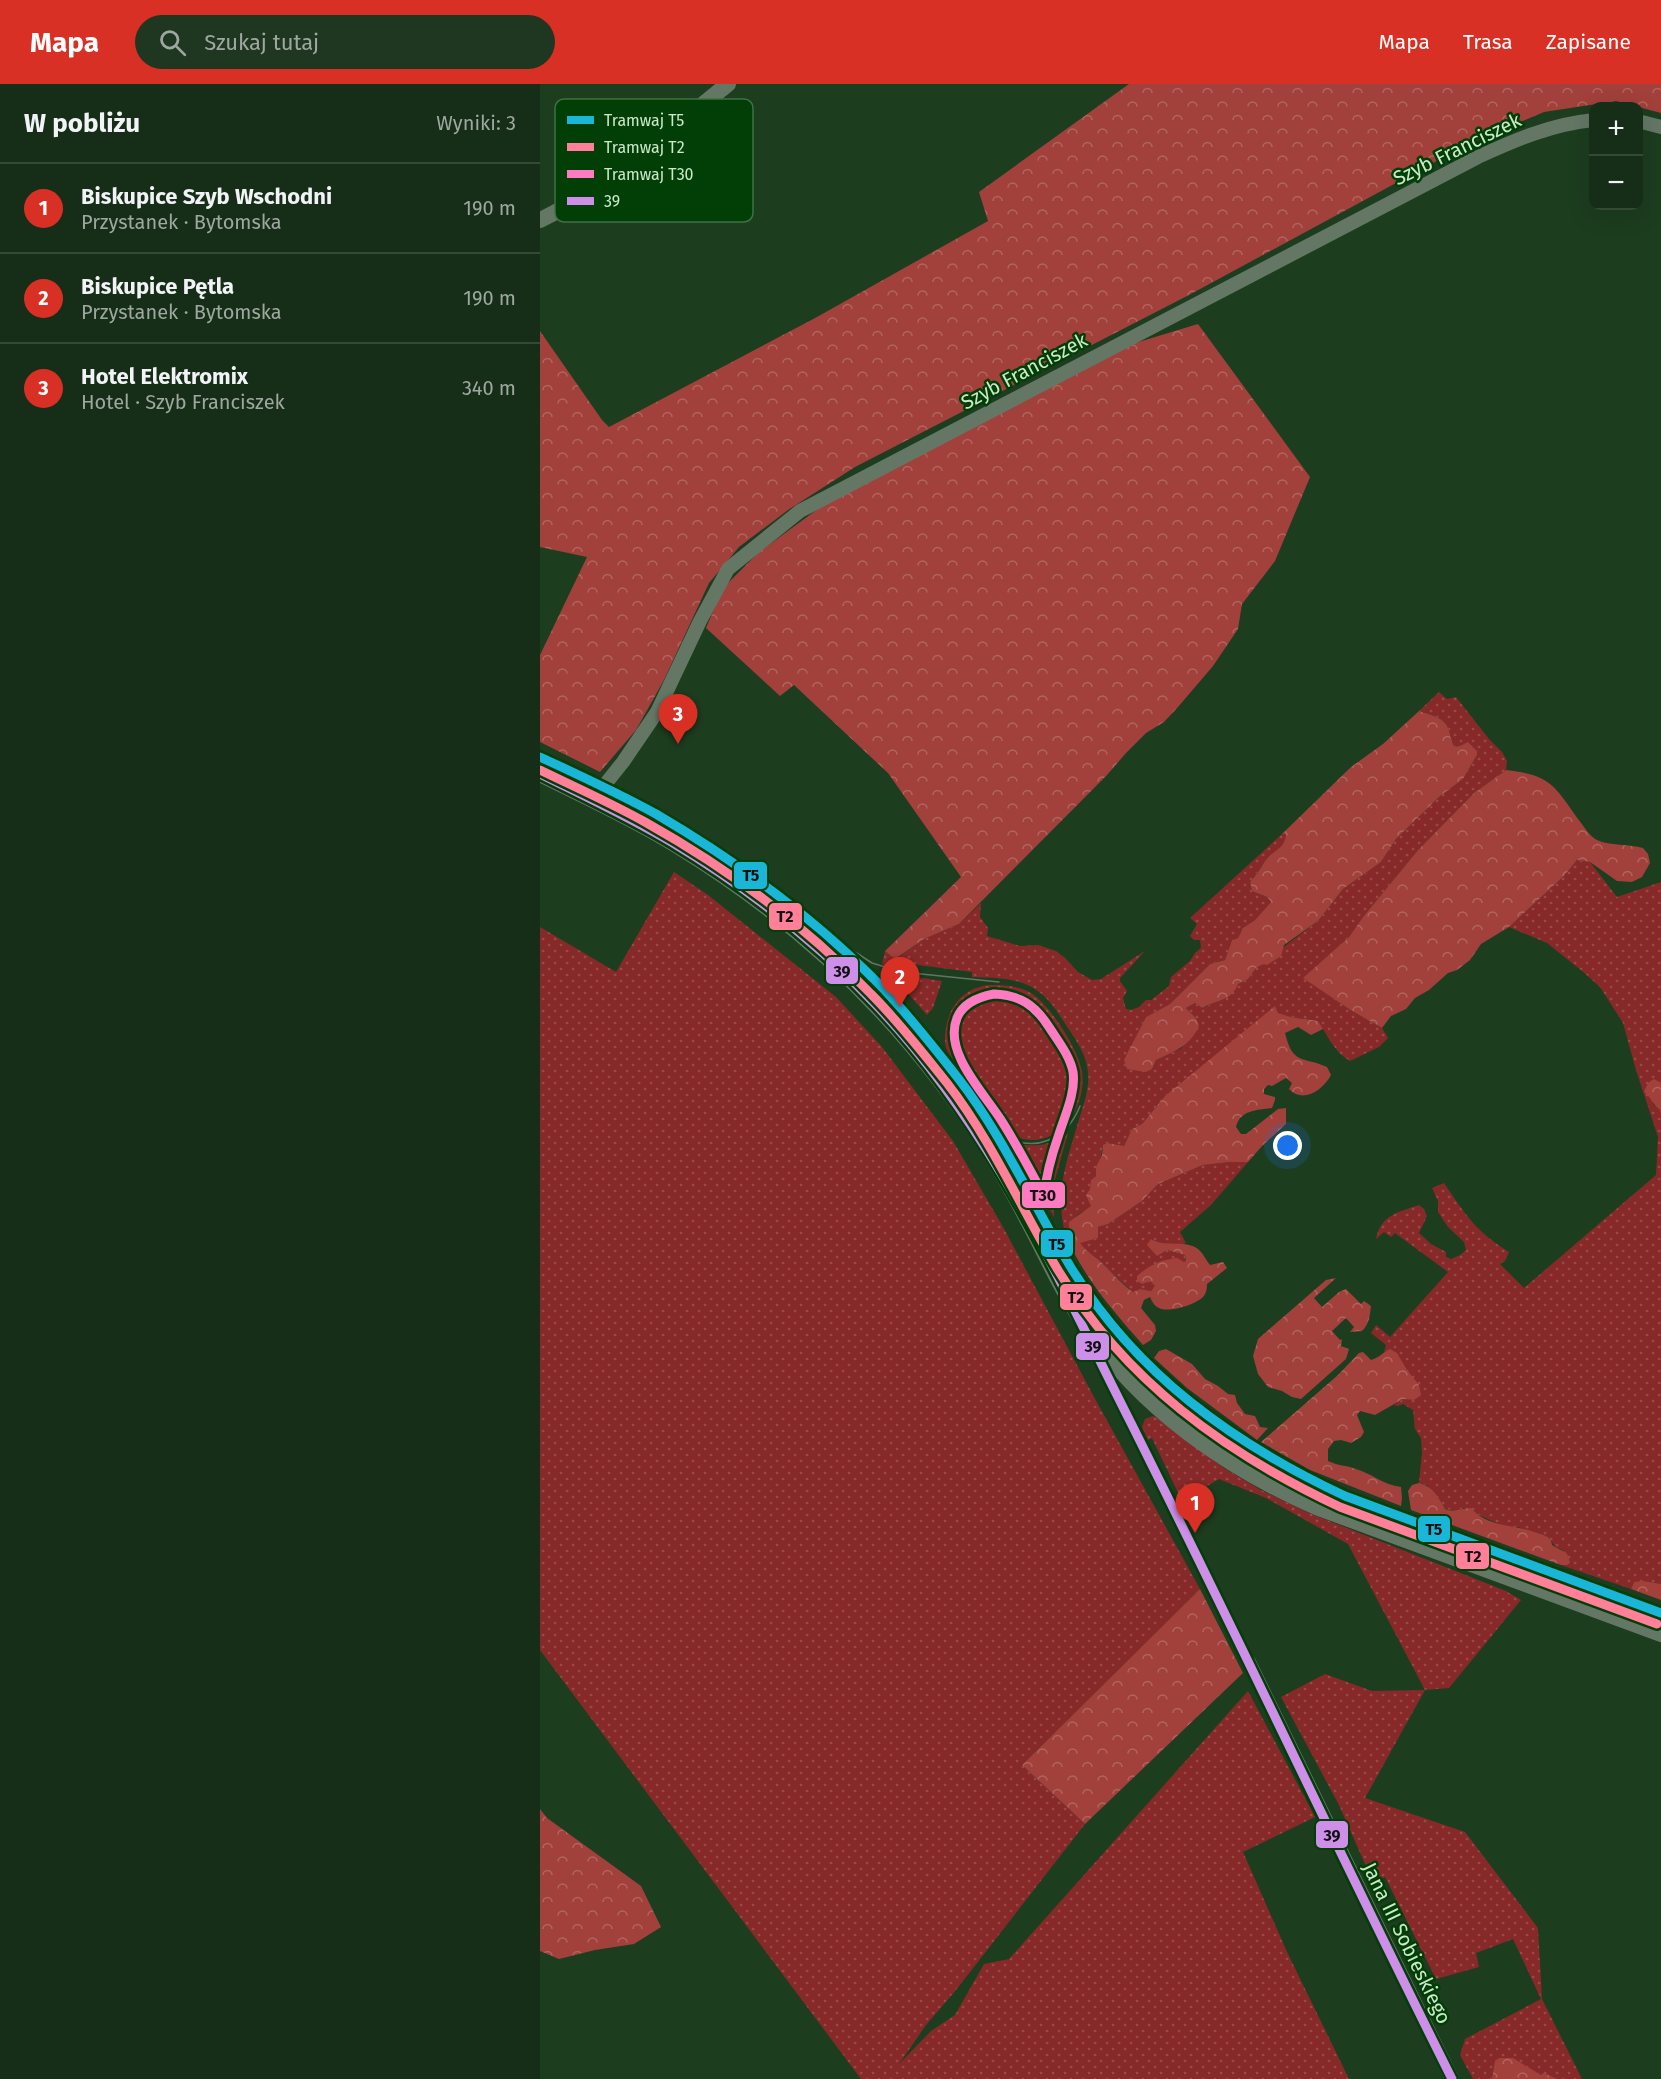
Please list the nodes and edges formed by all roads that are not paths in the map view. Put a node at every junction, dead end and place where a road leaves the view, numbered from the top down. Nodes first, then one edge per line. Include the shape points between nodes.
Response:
1 (728, 84) edge
2 (709, 99) edge
3 (1589, 120) edge
4 (1643, 122) edge
5 (1661, 126) edge
6 (555, 212) edge
7 (540, 220) edge
8 (540, 774) edge
9 (596, 801) junction
10 (1661, 1634) edge
11 (1250, 1662) dead end
12 (1452, 2079) edge

1 - 2 street
3 - 9 street, Szyb Franciszek via 1530,134 1478,157 800,511 728,569 657,712
4 - 5 street
6 - 7 street
8 - 9 street
9 - 10 street via 727,878 809,942 873,1002 972,1124 1090,1333 1138,1389 1193,1436 1238,1468 1316,1507
11 - 12 street, Jana III Sobieskiego

